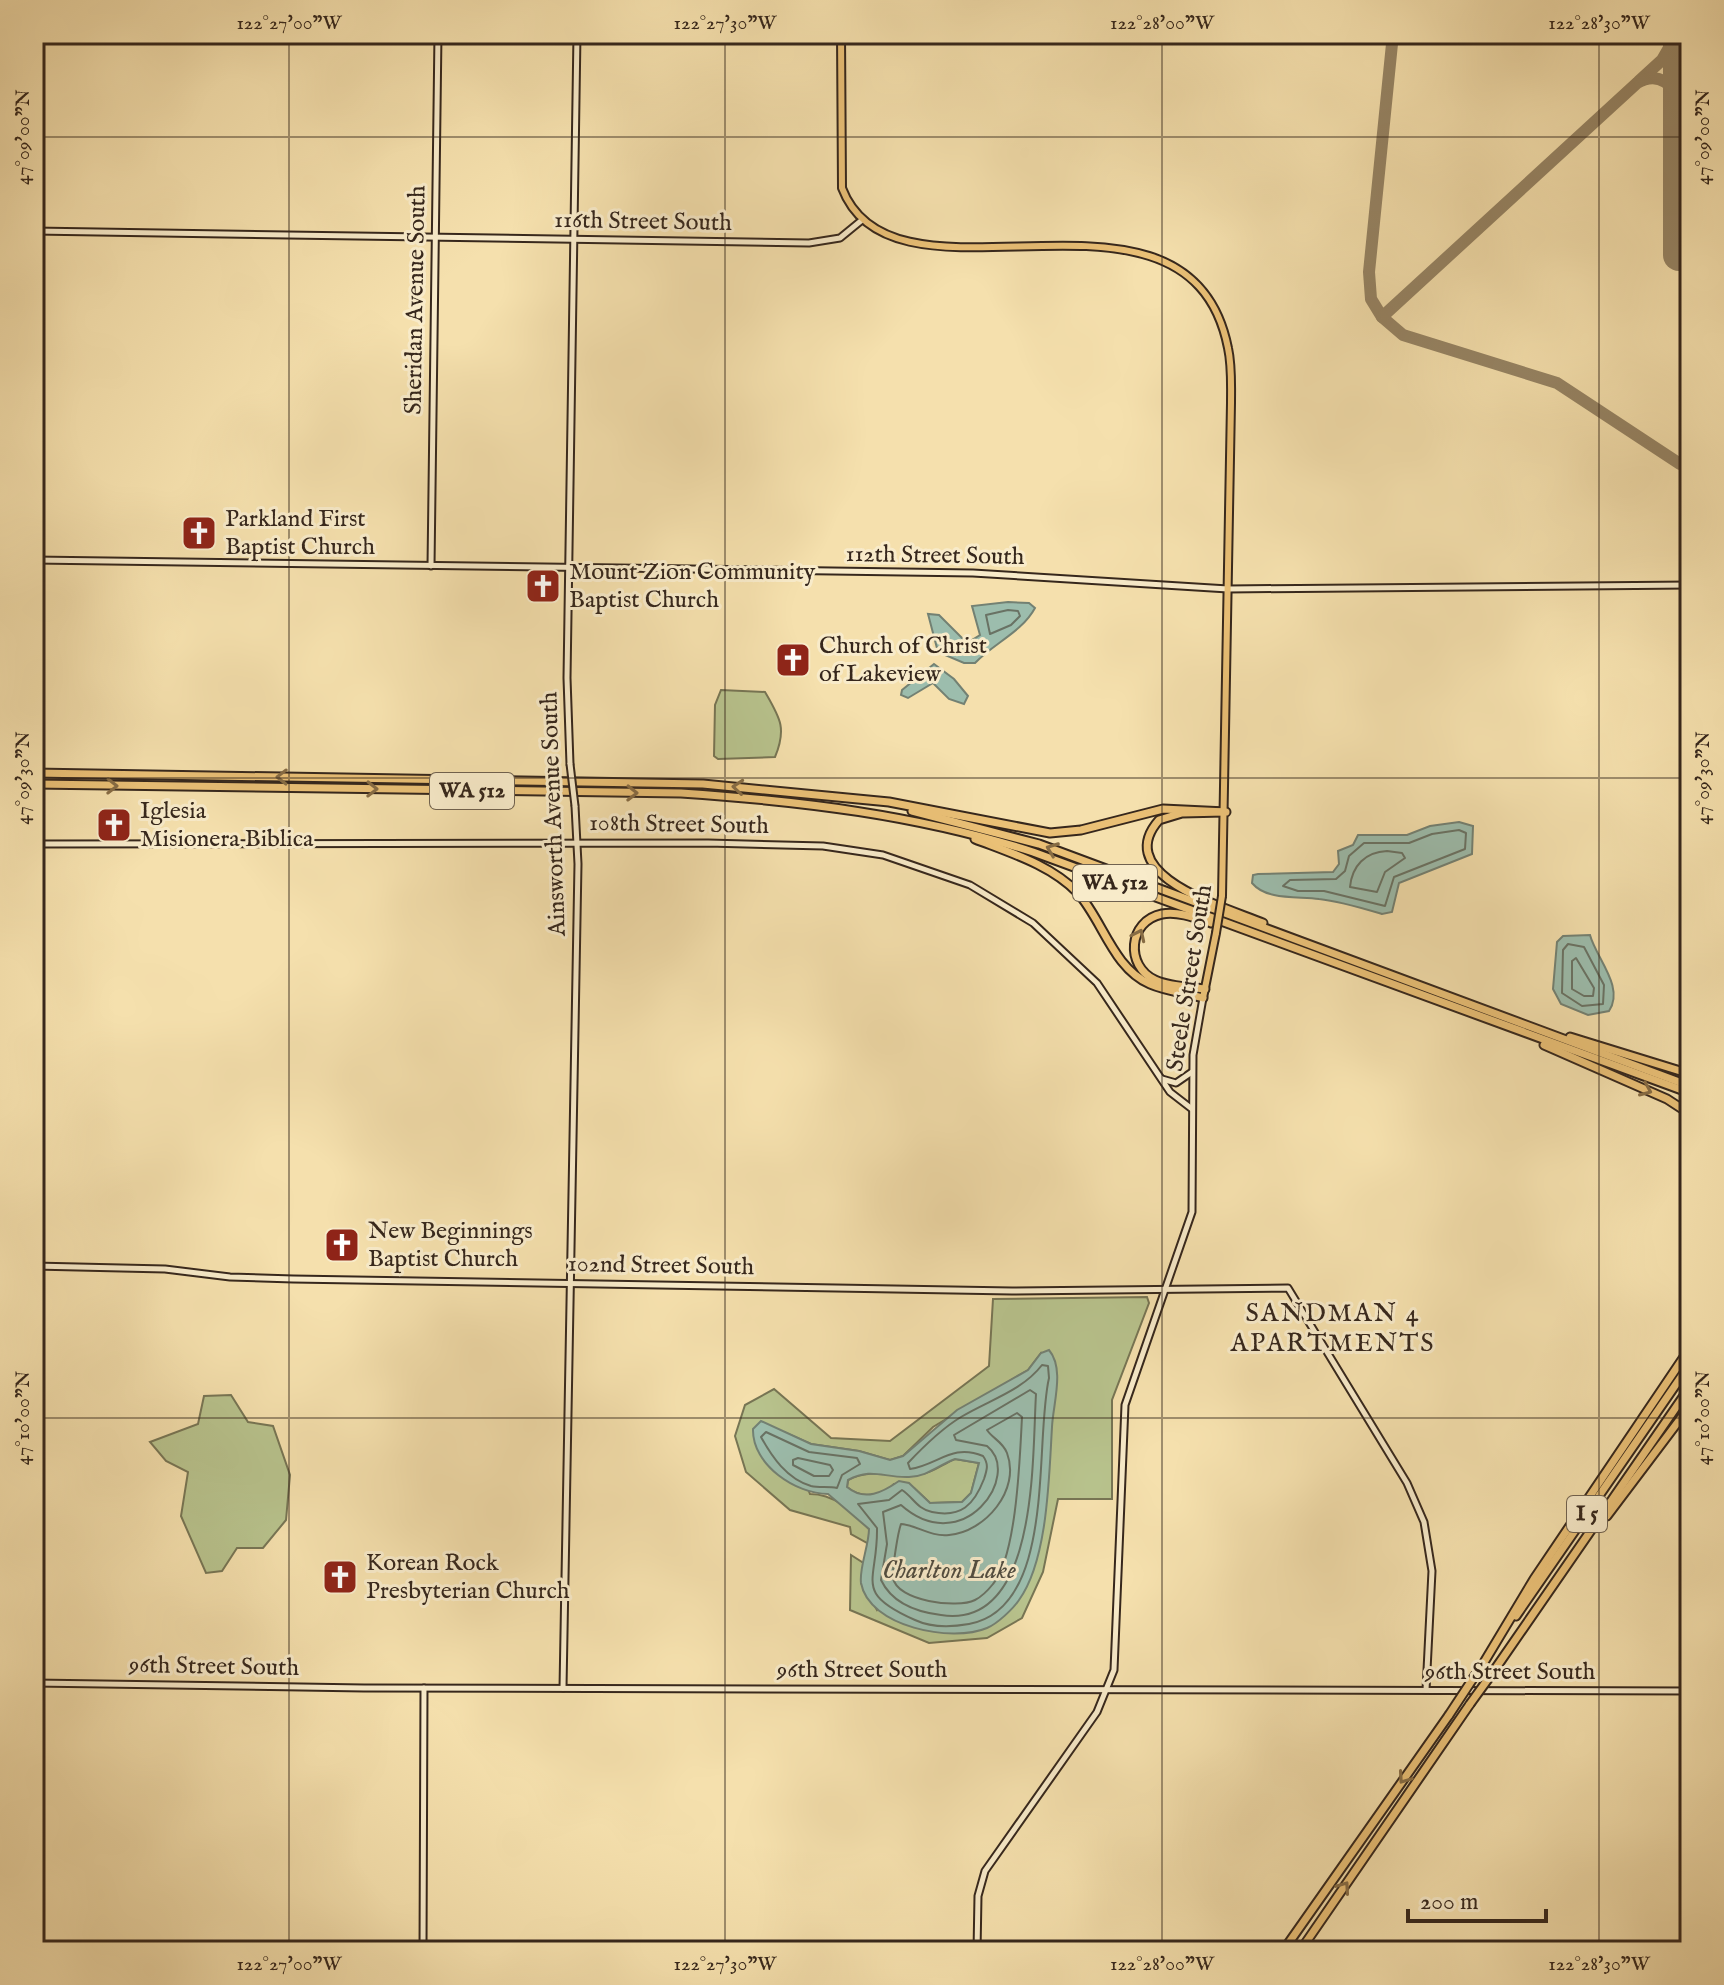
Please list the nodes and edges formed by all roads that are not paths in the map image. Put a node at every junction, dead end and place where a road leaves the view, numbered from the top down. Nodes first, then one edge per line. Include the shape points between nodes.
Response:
1 (438, 34) edge
2 (577, 34) edge
3 (841, 34) edge
4 (862, 220) junction
5 (34, 231) edge
6 (435, 237) junction
7 (574, 239) junction
8 (34, 560) edge
9 (431, 566) junction
10 (569, 568) junction
11 (1690, 585) edge
12 (1228, 589) junction
13 (34, 773) edge
14 (34, 784) edge
15 (844, 797) junction
16 (1226, 812) junction
17 (947, 829) junction
18 (578, 842) junction
19 (34, 844) edge
20 (1283, 935) junction
21 (1282, 945) junction
22 (1204, 993) junction
23 (1525, 1030) junction
24 (1192, 1071) junction
25 (1690, 1074) edge
26 (1162, 1079) junction
27 (1690, 1086) edge
28 (1690, 1093) edge
29 (1192, 1109) junction
30 (1690, 1114) edge
31 (34, 1266) edge
32 (570, 1282) junction
33 (1166, 1289) junction
34 (1690, 1338) edge
35 (1690, 1348) edge
36 (1690, 1364) edge
37 (1690, 1387) edge
38 (1662, 1389) junction
39 (1690, 1406) edge
40 (1551, 1591) junction
41 (1483, 1664) junction
42 (34, 1683) edge
43 (424, 1688) junction
44 (563, 1688) junction
45 (1109, 1688) junction
46 (1426, 1690) junction
47 (1690, 1691) edge
48 (423, 1951) edge
49 (977, 1951) edge
50 (1283, 1951) edge
51 (1300, 1951) edge

1 - 6 street, Sheridan Avenue South
2 - 7 street, Ainsworth Avenue South
3 - 4 main road via 841,180
4 - 7 street, 116th Street South via 849,234 824,242
4 - 12 main road, Steele Street South via 886,236 912,244 1136,252 1196,286 1214,311 1230,365
5 - 6 street, 116th Street South
6 - 7 street, 116th Street South
6 - 9 street, Sheridan Avenue South
7 - 10 street, Ainsworth Avenue South
8 - 9 street, 112th Street South
9 - 10 street, 112th Street South
10 - 12 street, 112th Street South via 973,573
10 - 18 street, Ainsworth Avenue South, bridge via 567,733
11 - 12 street, 112th Street South
12 - 16 main road, Steele Street South
15 -> 13 highway, WA 512 via 703,784
14 -> 17 highway, WA 512 via 681,793 815,804
15 - 16 highway via 1043,833 1081,830 1163,809
20 -> 15 highway, WA 512 via 1039,844
16 - 20 highway via 1162,818 1148,836 1150,862 1167,880
16 - 22 main road, Steele Street South, bridge via 1222,896
17 - 21 highway, WA 512 via 1033,852
17 - 22 highway via 1054,874 1082,899 1132,973 1154,985
18 - 19 street, 108th Street South
18 - 26 street, 108th Street South via 823,846 891,857 970,885 1033,923 1097,983
18 - 32 street, Ainsworth Avenue South
20 - 23 highway, WA 512
22 -> 21 highway via 1143,972 1134,947 1145,924 1156,916 1175,914
21 - 23 highway, WA 512
22 - 24 street, Steele Street South
23 - 25 highway
23 - 27 highway, WA 512
23 - 28 highway, WA 512
23 -> 30 highway
24 - 26 street via 1180,1082
24 - 29 street, Steele Street South
26 - 29 street, 108th Street South via 1175,1098
29 - 33 street, Steele Street South via 1193,1205
31 - 32 street, 102nd Street South via 261,1278
32 - 33 street, 102nd Street South
32 - 44 street, Ainsworth Avenue South
33 - 45 street, Steele Street South via 1125,1405 1118,1644
33 - 46 street, 102nd Street South via 1288,1288 1407,1483 1424,1522 1432,1554
34 - 38 highway
35 - 38 highway
36 - 41 highway, I 5
37 - 40 highway, I 5
38 - 41 highway
39 - 40 highway
51 -> 40 highway, I 5, bridge
41 -> 50 highway, I 5, bridge
42 - 43 street, 96th Street South
43 - 44 street, 96th Street South
43 - 48 street
44 - 45 street, 96th Street South
45 - 46 street, 96th Street South
45 - 49 street, Steele Street South via 1090,1723 992,1858 978,1896
46 - 47 street, 96th Street South

